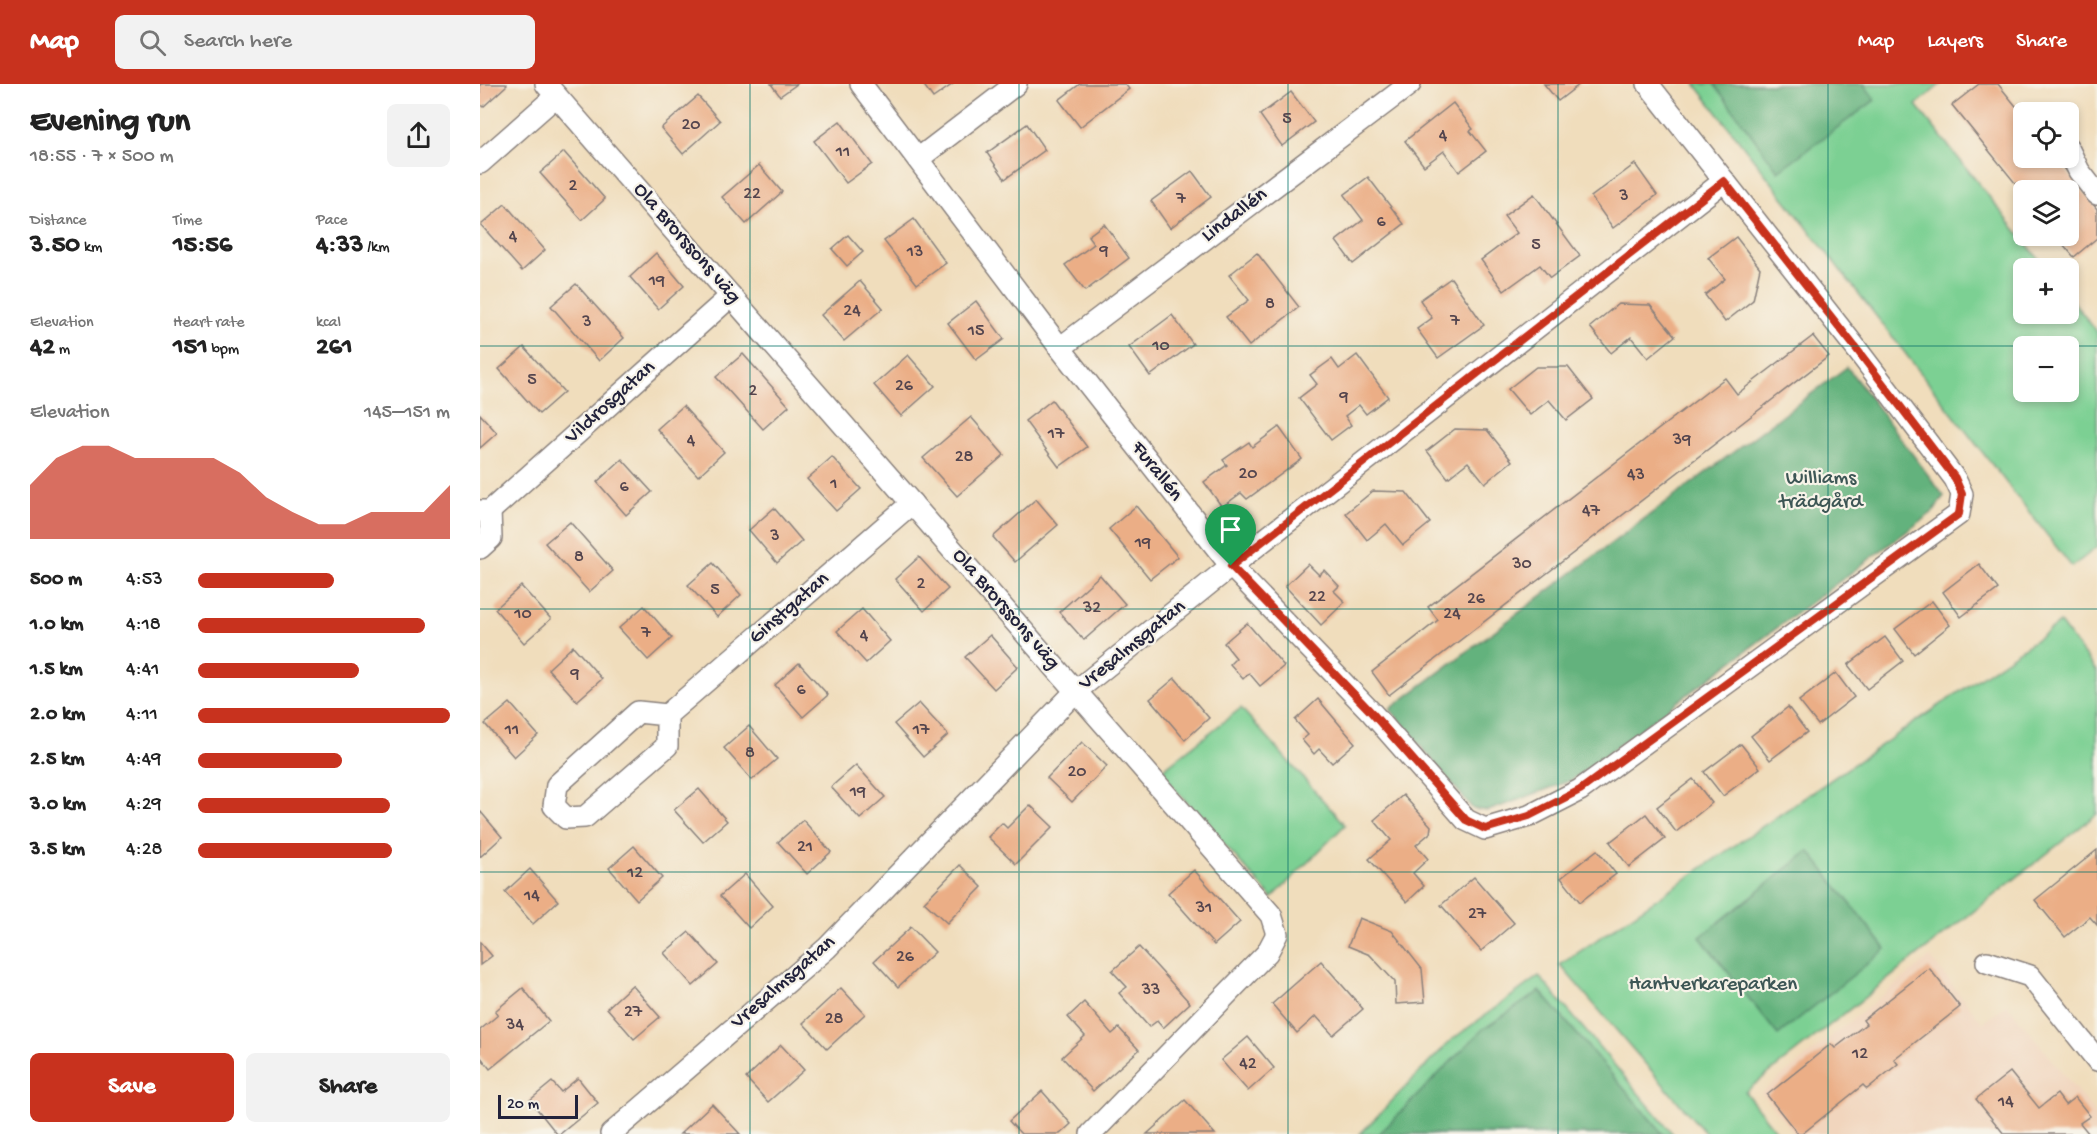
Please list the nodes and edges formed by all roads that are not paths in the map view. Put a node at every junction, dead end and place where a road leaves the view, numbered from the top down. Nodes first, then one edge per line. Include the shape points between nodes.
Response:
1 (861, 84) edge
2 (1016, 84) edge
3 (1410, 84) edge
4 (1648, 84) edge
5 (551, 90) edge
6 (918, 159) junction
7 (480, 163) edge
8 (2078, 168) edge
9 (1724, 181) junction
10 (2097, 194) edge
11 (731, 296) junction
12 (1060, 348) junction
13 (912, 503) junction
14 (485, 511) edge
15 (480, 548) edge
16 (1231, 566) junction
17 (1076, 691) junction
18 (667, 715) junction
19 (1987, 962) dead end
20 (2097, 1060) edge
21 (611, 1134) edge
22 (1091, 1134) edge

1 - 6 street, Furallén
2 - 6 street
3 - 12 street, Lindallén
4 - 9 street
5 - 7 street
5 - 11 street, Ola Brorssons väg
6 - 12 street, Furallén
8 - 10 street
9 - 16 street, Vresalmsgatan
9 - 16 street, Furallén via 1955,478 1962,494 1959,514 1580,790 1529,816 1485,829 1466,820 1372,713
11 - 13 street, Ola Brorssons väg
11 - 14 street, Vildrosgatan
12 - 16 street, Furallén
13 - 17 street, Ola Brorssons väg
13 - 18 street, Ginstgatan
14 - 15 street, Vildrosgatan via 491,538
16 - 17 street, Vresalmsgatan
17 - 21 street, Vresalmsgatan via 827,948
17 - 22 street, Ola Brorssons väg via 1271,915 1277,934 1267,953
18 - 18 street via 638,712 557,785 554,806 566,818 585,817 667,746
19 - 20 street via 2030,976

